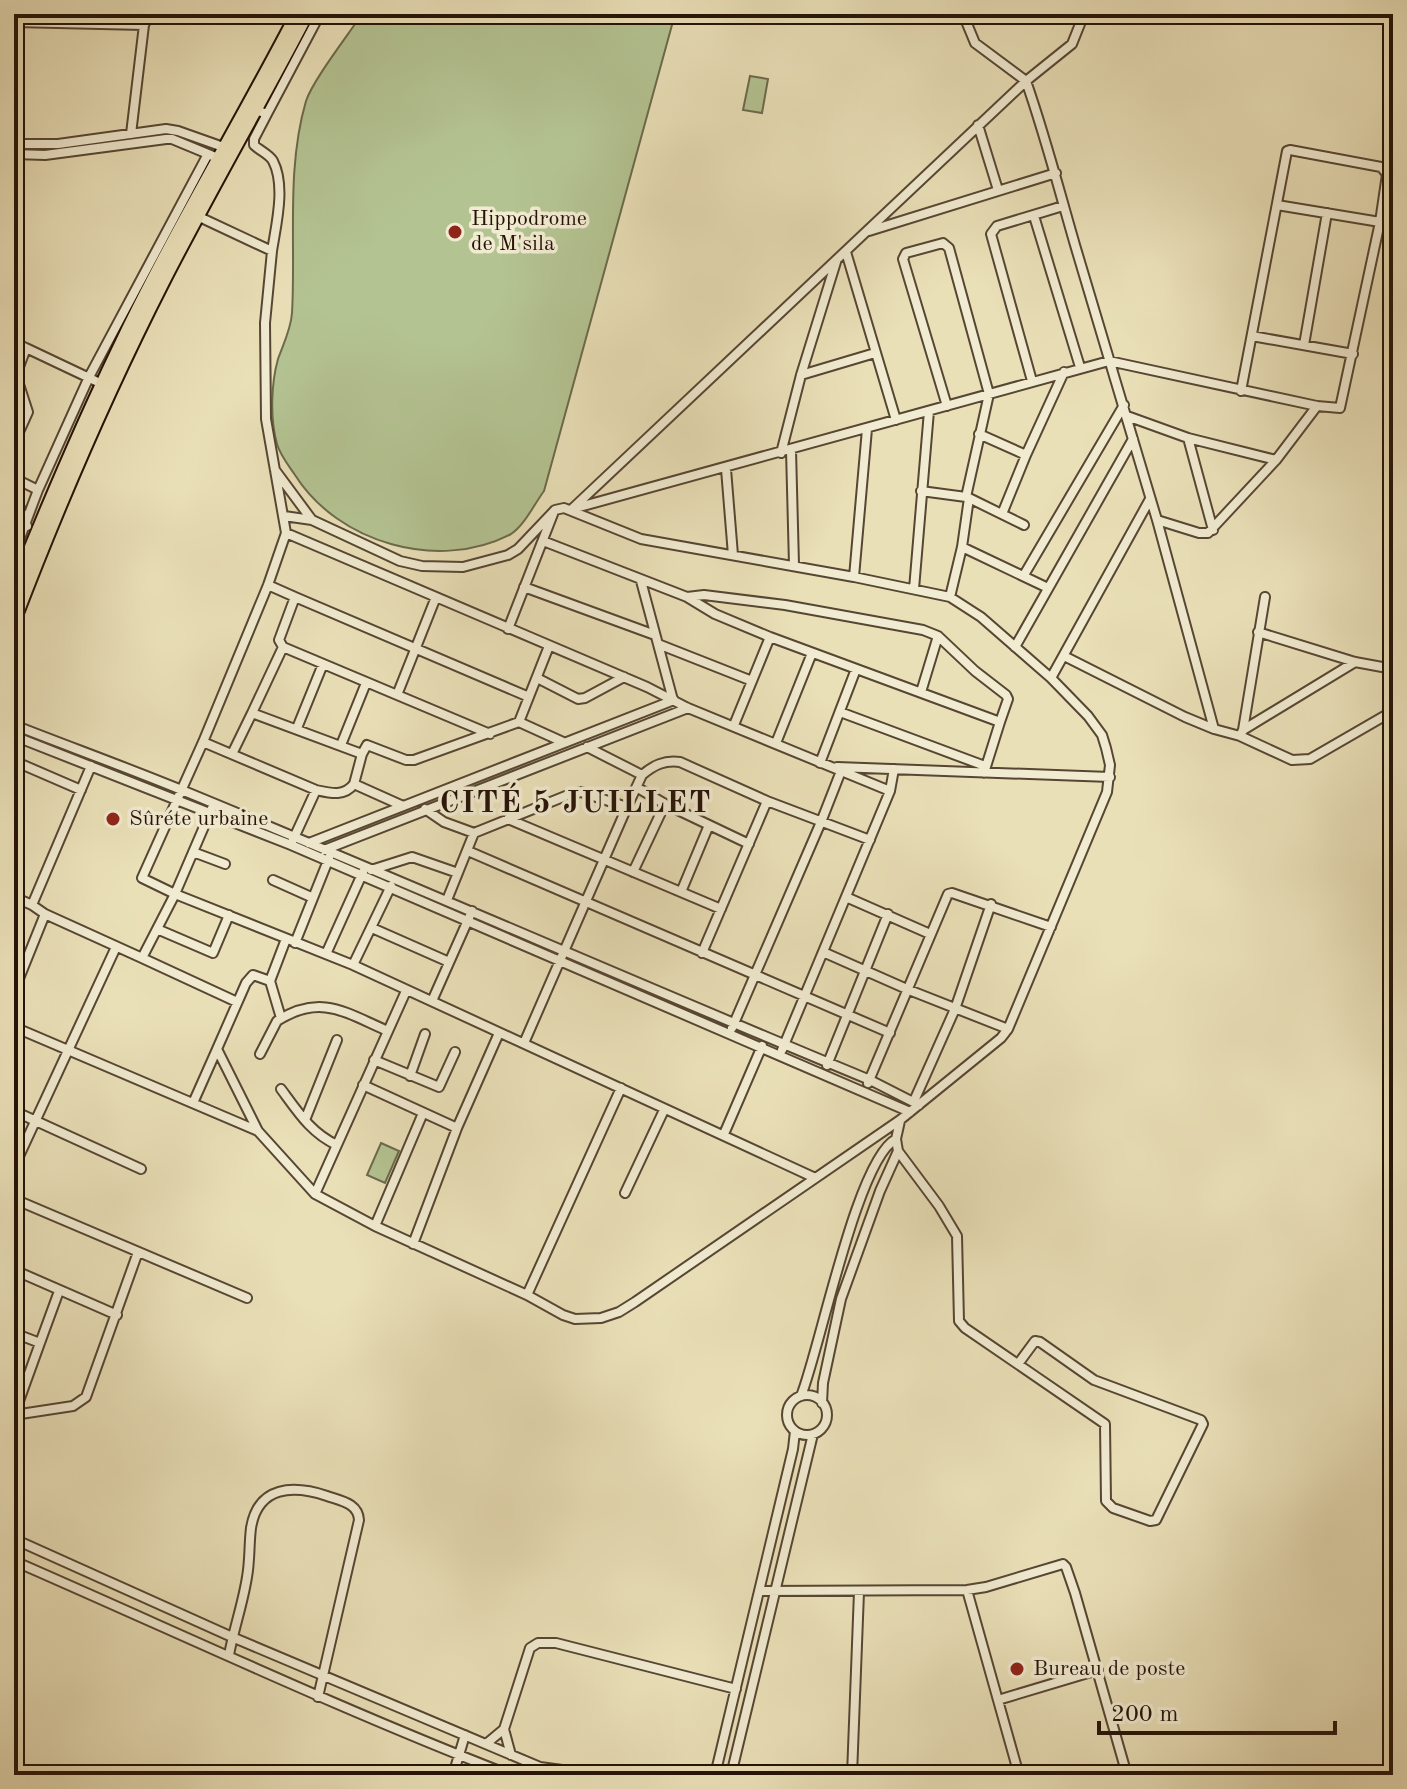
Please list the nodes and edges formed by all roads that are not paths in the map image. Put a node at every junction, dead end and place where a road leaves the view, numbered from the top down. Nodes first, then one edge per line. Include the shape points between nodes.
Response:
1 (150, 14) edge
2 (297, 14) edge
3 (307, 14) edge
4 (320, 14) edge
5 (963, 14) edge
6 (1084, 14) edge
7 (14, 22) edge
8 (144, 25) junction
9 (1026, 81) junction
10 (262, 112) junction
11 (978, 125) junction
12 (131, 134) junction
13 (14, 144) edge
14 (14, 154) edge
15 (222, 155) junction
16 (1056, 173) junction
17 (998, 190) junction
18 (1277, 205) junction
19 (1063, 206) junction
20 (1327, 213) junction
21 (193, 214) junction
22 (1034, 216) junction
23 (1380, 222) junction
24 (868, 232) junction
25 (272, 251) junction
26 (846, 252) junction
27 (836, 262) junction
28 (1252, 336) junction
29 (14, 342) edge
30 (1304, 345) junction
31 (26, 348) junction
32 (875, 353) junction
33 (1353, 354) junction
34 (1109, 361) junction
35 (1080, 367) junction
36 (1064, 372) junction
37 (801, 375) junction
38 (89, 377) junction
39 (1032, 381) junction
40 (102, 384) junction
41 (1241, 391) junction
42 (989, 394) junction
43 (1124, 405) junction
44 (947, 406) junction
45 (1317, 406) junction
46 (929, 411) junction
47 (1127, 416) junction
48 (896, 420) junction
49 (867, 429) junction
50 (979, 434) junction
51 (1134, 438) junction
52 (1188, 438) junction
53 (14, 443) edge
54 (786, 451) junction
55 (1026, 455) junction
56 (1276, 460) junction
57 (275, 469) junction
58 (726, 469) junction
59 (14, 478) edge
60 (38, 490) junction
61 (921, 491) junction
62 (14, 493) edge
63 (968, 498) junction
64 (1150, 498) junction
65 (572, 509) junction
66 (555, 510) junction
67 (1002, 514) junction
68 (284, 516) junction
69 (312, 520) junction
70 (1157, 520) junction
71 (26, 524) junction
72 (1024, 525) dead end
73 (1213, 530) junction
74 (286, 533) junction
75 (34, 540) junction
76 (543, 541) junction
77 (962, 547) junction
78 (14, 554) edge
79 (733, 555) junction
80 (794, 565) junction
81 (17, 575) edge
82 (1024, 575) junction
83 (854, 577) junction
84 (641, 581) junction
85 (268, 585) junction
86 (524, 587) junction
87 (1048, 588) junction
88 (14, 589) edge
89 (914, 589) junction
90 (295, 597) junction
91 (436, 597) junction
92 (687, 597) junction
93 (950, 597) junction
94 (1265, 597) dead end
95 (14, 621) edge
96 (508, 629) junction
97 (1258, 632) junction
98 (938, 636) junction
99 (770, 637) junction
100 (657, 639) junction
101 (549, 646) junction
102 (283, 647) junction
103 (1015, 647) junction
104 (416, 649) junction
105 (812, 653) junction
106 (1064, 656) junction
107 (1355, 662) junction
108 (323, 664) junction
109 (856, 669) junction
110 (1393, 669) edge
111 (624, 677) junction
112 (537, 678) junction
113 (1051, 678) junction
114 (752, 681) junction
115 (366, 683) junction
116 (921, 692) junction
117 (397, 695) junction
118 (529, 697) junction
119 (673, 700) junction
120 (688, 708) junction
121 (1393, 711) edge
122 (840, 712) junction
123 (252, 713) junction
124 (519, 722) junction
125 (1000, 722) junction
126 (14, 725) edge
127 (734, 725) junction
128 (297, 728) junction
129 (1214, 729) junction
130 (1241, 733) junction
131 (490, 734) junction
132 (574, 738) junction
133 (15, 739) edge
134 (203, 742) junction
135 (563, 742) junction
136 (776, 743) junction
137 (341, 745) junction
138 (583, 748) junction
139 (232, 754) junction
140 (362, 754) junction
141 (14, 761) edge
142 (820, 763) junction
143 (91, 766) junction
144 (836, 769) junction
145 (894, 769) junction
146 (984, 769) junction
147 (642, 775) junction
148 (1110, 777) junction
149 (354, 784) junction
150 (638, 788) junction
151 (181, 789) junction
152 (81, 790) junction
153 (316, 790) junction
154 (890, 791) junction
155 (177, 799) junction
156 (767, 801) junction
157 (414, 802) junction
158 (665, 804) junction
159 (403, 806) junction
160 (627, 807) junction
161 (212, 808) junction
162 (421, 811) junction
163 (508, 819) junction
164 (821, 822) junction
165 (709, 825) junction
166 (474, 833) junction
167 (870, 840) junction
168 (293, 841) junction
169 (309, 843) junction
170 (749, 844) junction
171 (468, 851) junction
172 (193, 852) junction
173 (327, 855) junction
174 (604, 860) junction
175 (225, 864) dead end
176 (366, 871) junction
177 (633, 872) junction
178 (458, 873) junction
179 (273, 880) dead end
180 (392, 884) junction
181 (681, 892) junction
182 (175, 894) junction
183 (14, 897) edge
184 (311, 897) junction
185 (846, 897) junction
186 (447, 900) junction
187 (585, 901) junction
188 (991, 904) junction
189 (32, 905) junction
190 (721, 909) junction
191 (472, 911) junction
192 (45, 914) junction
193 (888, 914) junction
194 (229, 915) junction
195 (467, 922) junction
196 (1051, 927) junction
197 (372, 928) junction
198 (157, 929) junction
199 (930, 934) junction
200 (291, 941) junction
201 (116, 947) junction
202 (823, 952) junction
203 (702, 953) junction
204 (326, 954) junction
205 (562, 957) junction
206 (142, 958) junction
207 (449, 962) junction
208 (353, 965) junction
209 (866, 970) junction
210 (755, 975) junction
211 (270, 981) junction
212 (909, 990) junction
213 (14, 991) edge
214 (406, 991) junction
215 (805, 996) junction
216 (432, 1001) junction
217 (237, 1002) junction
218 (955, 1009) junction
219 (849, 1013) junction
220 (281, 1018) junction
221 (14, 1027) edge
222 (732, 1028) junction
223 (1008, 1029) junction
224 (388, 1031) junction
225 (499, 1033) junction
226 (890, 1033) junction
227 (425, 1034) dead end
228 (337, 1040) dead end
229 (524, 1043) junction
230 (762, 1046) junction
231 (217, 1049) junction
232 (68, 1050) junction
233 (782, 1050) junction
234 (455, 1052) dead end
235 (260, 1054) dead end
236 (374, 1060) junction
237 (828, 1063) junction
238 (824, 1073) junction
239 (410, 1076) junction
240 (870, 1080) junction
241 (363, 1085) junction
242 (621, 1088) junction
243 (281, 1089) dead end
244 (865, 1091) junction
245 (193, 1103) junction
246 (916, 1103) junction
247 (664, 1110) junction
248 (14, 1111) edge
249 (910, 1112) junction
250 (423, 1113) junction
251 (35, 1120) junction
252 (305, 1120) junction
253 (900, 1120) junction
254 (457, 1128) junction
255 (258, 1131) junction
256 (724, 1134) junction
257 (896, 1139) junction
258 (337, 1145) junction
259 (898, 1151) junction
260 (14, 1167) edge
261 (141, 1169) dead end
262 (813, 1177) junction
263 (625, 1193) dead end
264 (315, 1194) junction
265 (14, 1199) edge
266 (375, 1226) junction
267 (413, 1244) junction
268 (138, 1252) junction
269 (14, 1270) edge
270 (59, 1291) junction
271 (527, 1295) junction
272 (247, 1298) dead end
273 (117, 1315) junction
274 (14, 1333) edge
275 (40, 1343) junction
276 (1018, 1364) junction
277 (801, 1396) junction
278 (822, 1403) junction
279 (14, 1415) edge
280 (795, 1431) junction
281 (813, 1434) junction
282 (14, 1539) edge
283 (14, 1561) edge
284 (967, 1590) junction
285 (759, 1591) junction
286 (773, 1592) junction
287 (859, 1592) junction
288 (232, 1637) junction
289 (229, 1655) junction
290 (1098, 1670) junction
291 (324, 1676) junction
292 (736, 1689) junction
293 (318, 1697) junction
294 (998, 1700) junction
295 (504, 1729) junction
296 (465, 1735) junction
297 (486, 1744) junction
298 (511, 1755) junction
299 (458, 1759) junction
300 (453, 1775) edge
301 (460, 1775) edge
302 (510, 1775) edge
303 (599, 1775) edge
304 (715, 1775) edge
305 (731, 1775) edge
306 (852, 1775) edge
307 (1019, 1775) edge
308 (1127, 1775) edge

1 - 8 street
2 - 15 main road
3 - 10 main road
4 - 10 street
5 - 9 street via 978,46
6 - 9 street via 1072,44
7 - 8 street
8 - 12 street
9 - 11 street
9 - 16 street
10 - 15 main road
10 - 25 street via 253,141 272,160 277,175
11 - 17 street
11 - 24 street
12 - 13 street
12 - 15 street via 178,131
14 - 15 street via 45,155 166,139
15 - 21 main road
15 - 38 street via 177,208
16 - 17 street
16 - 19 street
17 - 24 street
18 - 20 street
18 - 23 street via 1290,150 1381,167 1387,174
18 - 28 street
19 - 22 street
19 - 34 street
20 - 23 street
20 - 30 street
21 - 25 street
21 - 40 main road
21 - 95 main road via 106,400
22 - 35 street
22 - 39 street via 997,226 991,234
23 - 33 street
24 - 26 street
25 - 57 street via 264,368
26 - 27 street
26 - 32 street
27 - 37 street
27 - 65 street
28 - 30 street
28 - 41 street
29 - 31 street
30 - 33 street
31 - 38 street
31 - 53 street via 16,375 28,412
32 - 37 street
32 - 48 street
33 - 45 street via 1342,406
34 - 35 street
34 - 41 street
34 - 43 street
35 - 36 street
36 - 39 street
36 - 55 street
37 - 54 street
38 - 40 street
38 - 60 street
39 - 42 street
40 - 75 main road
41 - 45 street
42 - 44 street
42 - 44 street via 948,245 906,253 903,259
42 - 50 street
43 - 47 street
43 - 82 street
44 - 46 street
45 - 56 street
46 - 48 street
46 - 61 street
47 - 51 street
47 - 52 street
48 - 49 street
49 - 54 street
49 - 83 street
50 - 55 street
50 - 63 street
51 - 64 street
51 - 87 street
52 - 56 street
52 - 73 street
54 - 58 street
54 - 80 street
55 - 67 street
56 - 73 street
57 - 68 street
57 - 69 street
58 - 65 street
58 - 79 street
59 - 60 street
60 - 71 street
61 - 63 street
61 - 89 street
62 - 71 street
63 - 67 street
63 - 77 street
64 - 70 street
64 - 106 street
65 - 66 street
65 - 79 street via 641,539
66 - 69 street via 518,549 463,567 400,561
66 - 76 street
67 - 72 street
68 - 69 street
68 - 74 street
70 - 73 street via 1203,534
70 - 129 street
71 - 75 street
71 - 78 street
74 - 85 street
74 - 91 street
75 - 81 main road
76 - 84 street
76 - 86 street
77 - 82 street
77 - 93 street
79 - 80 street
80 - 83 street
81 - 88 main road
82 - 87 street
83 - 89 street
84 - 92 street
84 - 100 street
85 - 90 street
85 - 134 street
86 - 96 street
86 - 100 street
87 - 103 street
89 - 93 street
90 - 102 street via 279,640
90 - 104 street
91 - 96 street
91 - 104 street
92 - 98 street via 785,605
92 - 99 street
93 - 103 street
94 - 97 street
96 - 101 street
97 - 107 street
97 - 130 street
98 - 116 street
98 - 125 street via 1007,696
99 - 105 street
99 - 114 street
100 - 114 street
100 - 119 street
101 - 111 street
101 - 112 street
102 - 108 street
102 - 123 street
103 - 113 street
104 - 117 street
104 - 118 street
105 - 109 street
105 - 136 street
106 - 113 street
106 - 129 street
107 - 110 street
107 - 130 street
108 - 115 street
108 - 128 street
109 - 116 street
109 - 122 street
111 - 112 street via 578,699
111 - 119 street
112 - 118 street
113 - 148 street via 1102,735
114 - 127 street
115 - 117 street
115 - 137 street
116 - 125 street
117 - 131 street
118 - 124 street
119 - 120 street
119 - 132 street
120 - 127 street
120 - 138 street
121 - 130 street via 1310,759 1292,760
122 - 142 street
122 - 146 street
123 - 128 street
123 - 139 street
124 - 131 street
124 - 135 street
125 - 146 street
126 - 151 street
127 - 136 street
128 - 137 street
129 - 130 street
131 - 140 street via 414,760 372,745
132 - 135 street
132 - 138 street
133 - 143 street
134 - 139 street
134 - 151 street
135 - 157 street
136 - 142 street
137 - 140 street
138 - 147 street
138 - 162 street
139 - 153 street
140 - 149 street
141 - 152 street
142 - 144 street
143 - 152 street
143 - 155 street
144 - 145 street
144 - 154 street
144 - 164 street
145 - 146 street
145 - 154 street
146 - 148 street
147 - 150 street
147 - 156 street via 659,764 680,762
148 - 196 street
149 - 153 street via 334,794
149 - 159 street
150 - 158 street
150 - 160 street
151 - 155 street
151 - 161 street
152 - 189 street
153 - 168 street
154 - 167 street
155 - 161 street
155 - 182 street via 141,874 144,881
156 - 164 street
156 - 170 street
157 - 159 street
157 - 162 street
158 - 165 street
158 - 177 street
159 - 169 street
160 - 163 street via 581,792
160 - 174 street
161 - 168 street
161 - 172 street
162 - 166 street
162 - 173 street
163 - 166 street
163 - 174 street
164 - 167 street
164 - 210 street
165 - 170 street
165 - 181 street
166 - 171 street
167 - 185 street
168 - 169 street
168 - 173 street
169 - 173 street
170 - 190 street
171 - 178 street
171 - 187 street
172 - 175 street
172 - 182 street
173 - 176 street
173 - 184 street
174 - 177 street
174 - 187 street
176 - 178 street via 412,857
176 - 180 street
176 - 204 street
177 - 181 street
178 - 186 street
179 - 184 street
180 - 186 street
180 - 195 street
180 - 197 street
181 - 190 street
182 - 194 street
182 - 198 street
183 - 189 street
184 - 200 street
185 - 193 street
185 - 202 street
186 - 191 street
187 - 203 street
187 - 205 street
188 - 196 street
188 - 199 street via 950,893
188 - 218 street
189 - 192 street
190 - 203 street
191 - 195 street
191 - 205 street
192 - 201 street
192 - 213 street
193 - 199 street
193 - 209 street
194 - 198 street via 213,953
194 - 200 street
195 - 205 street
195 - 207 street
196 - 223 street
197 - 207 street
197 - 208 street
198 - 206 street
199 - 212 street
200 - 204 street
200 - 211 street
201 - 206 street
201 - 232 street
202 - 209 street
202 - 215 street
203 - 210 street
204 - 208 street
205 - 222 street
205 - 229 street
206 - 217 street
207 - 216 street
208 - 214 street
209 - 212 street
209 - 219 street
210 - 215 street
210 - 222 street
211 - 217 street via 250,977
211 - 220 street
212 - 218 street
212 - 226 street
214 - 216 street
214 - 224 street
215 - 219 street
215 - 233 street
216 - 225 street
217 - 231 street
218 - 223 street
218 - 246 street
219 - 226 street
219 - 237 street
220 - 224 street via 330,1006
220 - 235 street
221 - 232 street
222 - 230 street
222 - 233 street
223 - 246 street
224 - 236 street
225 - 229 street
225 - 254 street
226 - 240 street
227 - 239 street
228 - 252 street
229 - 242 street
230 - 233 street
230 - 256 street
231 - 245 street
231 - 255 street
232 - 245 street
232 - 251 street
233 - 237 street
233 - 238 street
234 - 239 street via 441,1086
236 - 239 street
236 - 241 street
237 - 238 street
237 - 240 street
238 - 244 street
240 - 244 street
240 - 246 street
241 - 250 street
241 - 258 street
242 - 247 street
242 - 271 street
243 - 252 street
244 - 249 street
245 - 255 street
246 - 249 street
247 - 256 street
247 - 263 street
248 - 251 street
249 - 253 street
250 - 254 street
250 - 266 street
251 - 260 street
251 - 261 street
252 - 258 street
253 - 257 street
253 - 262 street
254 - 267 street
255 - 264 street
256 - 262 street
257 - 259 street
257 - 277 street via 877,1163 854,1219
258 - 264 street
259 - 276 street via 957,1236 959,1321
259 - 278 street via 841,1299
262 - 271 street via 619,1312 575,1319
264 - 266 street
265 - 268 street
266 - 267 street
267 - 271 street
268 - 272 street
268 - 273 street
269 - 270 street
270 - 273 street
270 - 275 street
273 - 279 street via 86,1397 73,1406
274 - 275 street
275 - 279 street
276 - 276 street via 1105,1424 1106,1501 1113,1508 1156,1520 1201,1420 1094,1380 1040,1342 1035,1341
277 - 278 street
277 - 280 street via 788,1409
278 - 281 street via 826,1421
280 - 281 street
280 - 285 street
281 - 286 street
282 - 288 street
283 - 289 street
284 - 287 street
284 - 290 street via 1063,1564
284 - 294 street
285 - 286 street
285 - 292 street
286 - 287 street
286 - 305 street
287 - 306 street
288 - 289 street
288 - 291 street
288 - 291 street via 254,1516 265,1500 288,1488 350,1504 359,1520
289 - 293 street
290 - 294 street
290 - 308 street
291 - 293 street
291 - 296 street
292 - 295 street via 556,1643 538,1643 530,1648
292 - 304 street
293 - 299 street
294 - 307 street
295 - 297 street
295 - 298 street
296 - 297 street
296 - 299 street
297 - 298 street
298 - 303 street via 540,1767
299 - 300 street
299 - 301 street
299 - 302 street

